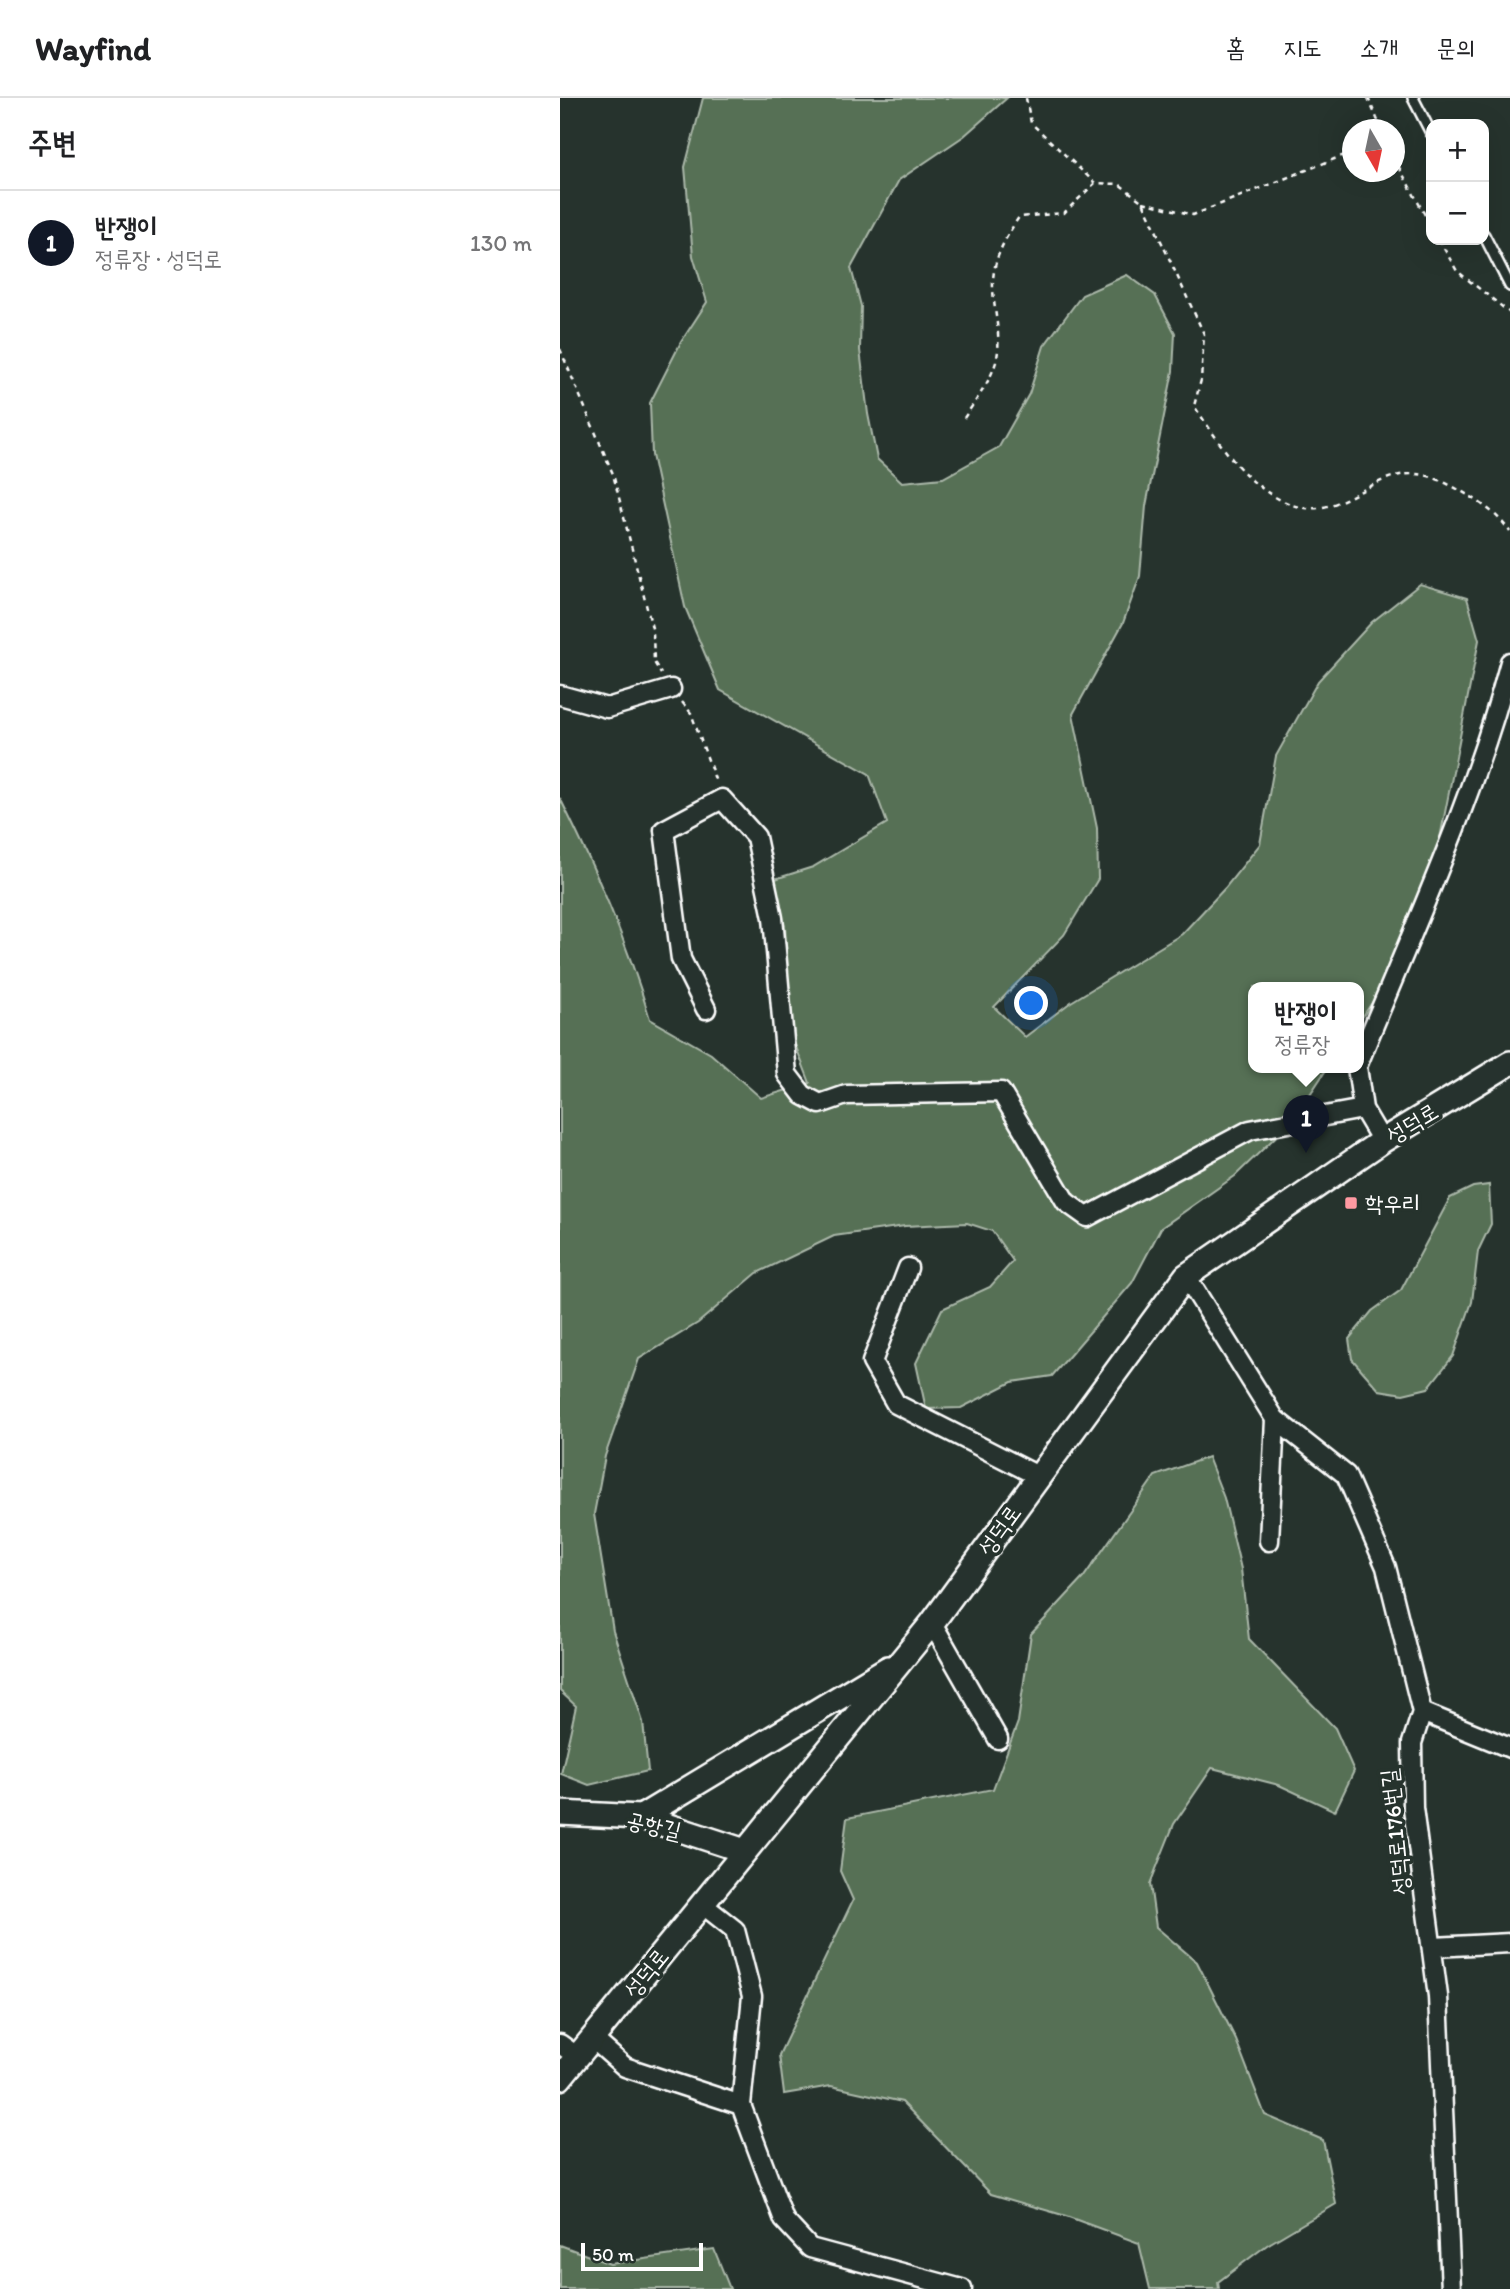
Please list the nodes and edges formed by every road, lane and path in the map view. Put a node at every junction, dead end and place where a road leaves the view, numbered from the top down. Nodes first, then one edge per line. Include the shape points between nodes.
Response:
1 (1026, 98) edge
2 (1368, 98) edge
3 (1413, 98) edge
4 (1377, 119) edge
5 (1426, 123) edge
6 (1342, 156) edge
7 (1405, 177) edge
8 (1095, 183) junction
9 (1143, 202) junction
10 (1426, 217) edge
11 (1442, 245) edge
12 (1489, 245) edge
13 (1510, 286) edge
14 (1510, 313) edge
15 (560, 349) edge
16 (964, 418) dead end
17 (1510, 532) edge
18 (1510, 662) edge
19 (671, 690) junction
20 (560, 695) edge
21 (722, 799) junction
22 (706, 1009) dead end
23 (1364, 1052) edge
24 (1510, 1063) edge
25 (1359, 1073) edge
26 (1363, 1109) junction
27 (1382, 1141) junction
28 (908, 1268) dead end
29 (1186, 1276) junction
30 (1275, 1419) junction
31 (1038, 1476) junction
32 (1269, 1541) dead end
33 (932, 1623) junction
34 (902, 1659) junction
35 (1422, 1712) junction
36 (998, 1739) dead end
37 (1510, 1748) edge
38 (560, 1813) edge
39 (641, 1817) junction
40 (745, 1851) junction
41 (702, 1904) junction
42 (1510, 1943) edge
43 (1434, 1947) junction
44 (592, 2039) junction
45 (569, 2050) edge
46 (560, 2078) edge
47 (741, 2105) junction
48 (962, 2289) edge
49 (1451, 2289) edge

1 - 8 path via 1031,122
2 - 4 path
3 - 5 lane
6 - 9 path via 1193,215
7 - 10 path
8 - 9 path via 1119,184
8 - 16 path via 1064,214 1019,217 1001,245 993,280 996,361
9 - 17 path via 1204,334 1194,406 1255,485 1292,505 1318,508 1348,499 1389,477 1412,473 1442,480 1472,497
11 - 14 path via 1457,271
12 - 13 lane
15 - 19 path via 613,474 653,632 654,662
18 - 23 street via 1445,859
19 - 20 street via 607,708
19 - 21 path via 691,712
21 - 22 street via 664,830 681,959
21 - 26 street via 756,838 774,918 787,1074 803,1096 820,1104 846,1095 1001,1092 1066,1202 1087,1217 1250,1130
24 - 27 street, 성덕로
25 - 26 street
26 - 27 street
27 - 29 street, 성덕로
28 - 31 street via 872,1362 896,1404
29 - 30 street
29 - 31 street, 성덕로
30 - 32 street
30 - 35 street via 1346,1475 1386,1567
31 - 33 street, 성덕로
33 - 34 street, 성덕로
33 - 36 street
34 - 39 street
34 - 40 street, 성덕로
35 - 37 street
35 - 43 street, 성덕로176번길 via 1412,1743 1413,1808
38 - 39 street, 공항길
39 - 40 street, 공항길
40 - 41 street, 성덕로
41 - 44 street, 성덕로
41 - 47 street via 735,1930 752,1996
42 - 43 street
43 - 49 street, 성덕로176번길
44 - 45 street, 성덕로
44 - 47 street via 625,2067
45 - 46 street, 성덕로
47 - 48 street via 784,2220 810,2248

